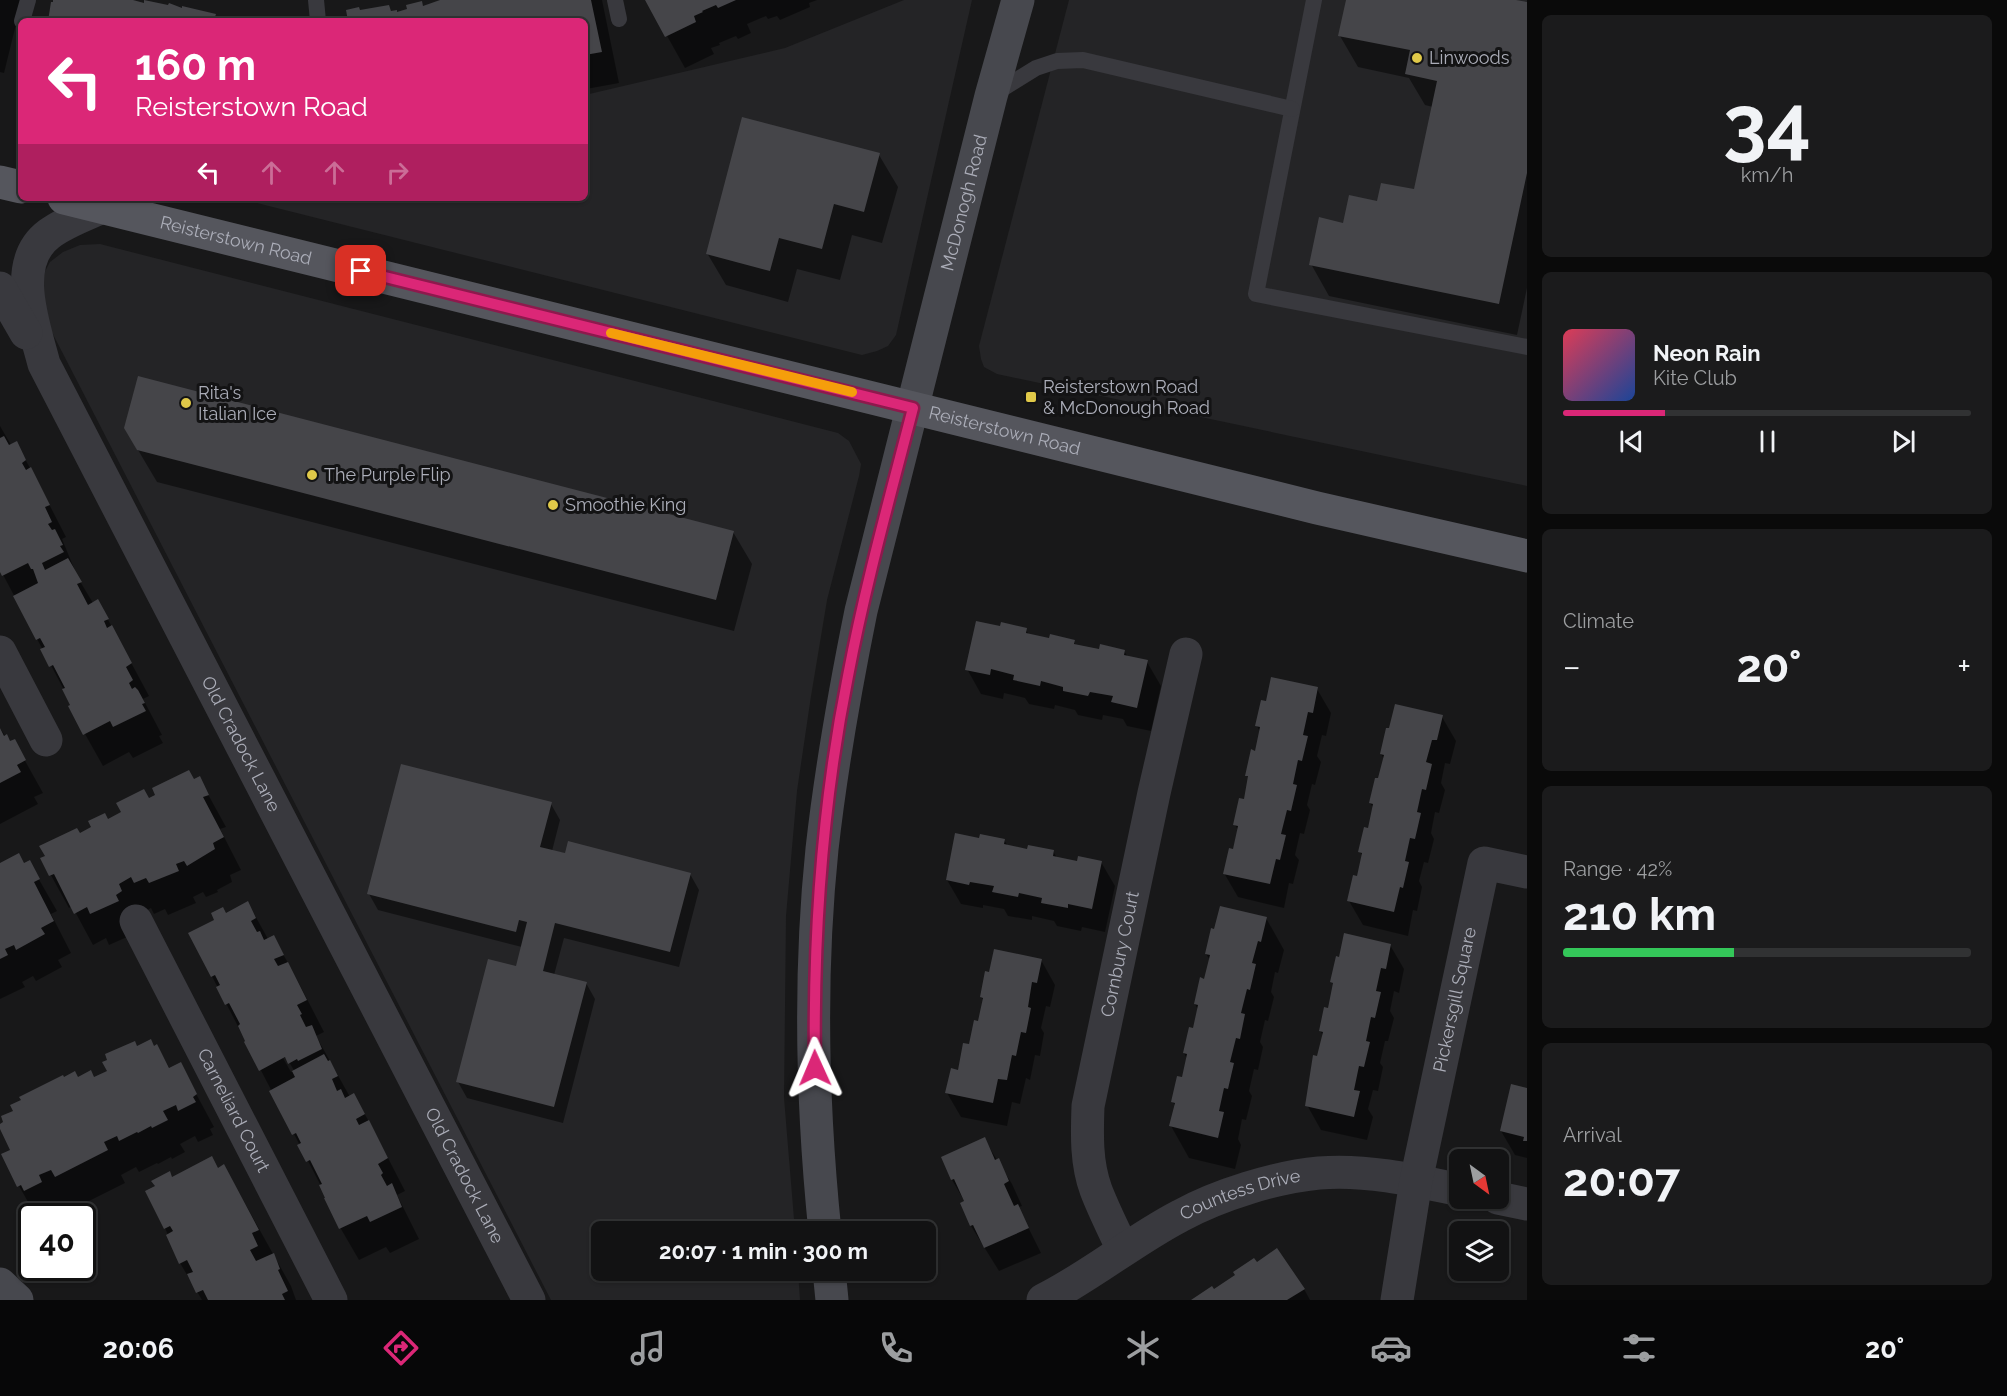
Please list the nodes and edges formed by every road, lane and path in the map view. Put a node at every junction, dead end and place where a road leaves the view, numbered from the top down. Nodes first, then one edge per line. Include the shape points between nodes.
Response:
1 (28, 0) edge
2 (316, 0) edge
3 (615, 0) edge
4 (1018, 0) edge
5 (1314, 0) edge
6 (22, 18) edge
7 (318, 18) edge
8 (619, 19) dead end
9 (991, 96) junction
10 (1292, 109) junction
11 (0, 182) edge
12 (18, 187) edge
13 (77, 201) edge
14 (103, 207) junction
15 (0, 288) edge
16 (1526, 343) edge
17 (44, 364) junction
18 (913, 408) junction
19 (1527, 556) edge
20 (0, 652) edge
21 (1186, 654) dead end
22 (46, 740) dead end
23 (1527, 872) edge
24 (136, 921) dead end
25 (1416, 1181) junction
26 (1449, 1188) edge
27 (1509, 1200) edge
28 (1527, 1204) edge
29 (824, 1221) edge
30 (1123, 1251) junction
31 (830, 1281) edge
32 (0, 1284) edge
33 (17, 1300) edge
34 (331, 1300) edge
35 (529, 1300) edge
36 (832, 1300) edge
37 (1043, 1300) edge
38 (1397, 1300) edge

1 - 6 lane
2 - 7 lane
3 - 8 lane
4 - 9 street, McDonogh Road
5 - 10 lane
9 - 10 lane via 1036,68 1057,61 1083,60
9 - 18 street, McDonogh Road
10 - 16 lane via 1256,294
11 - 12 main road
13 - 14 main road, Reisterstown Road
14 - 17 street, Old Cradock Lane via 47,235 31,254 26,288
14 - 18 main road, Reisterstown Road
15 - 17 street
17 - 35 street, Old Cradock Lane
18 - 19 main road, Reisterstown Road
18 - 29 street, McDonogh Road via 849,668 822,851 814,1000 815,1091
20 - 22 street
21 - 30 street, Cornbury Court via 1088,1106 1089,1160 1095,1188
23 - 25 street, Pickersgill Square via 1484,863
24 - 34 street, Carneliard Court
25 - 26 street, Countess Drive
25 - 30 street, Countess Drive via 1363,1173 1319,1173 1271,1183 1222,1197 1180,1216
25 - 38 street
27 - 28 street
30 - 37 street, Countess Drive
31 - 36 street
32 - 33 street

